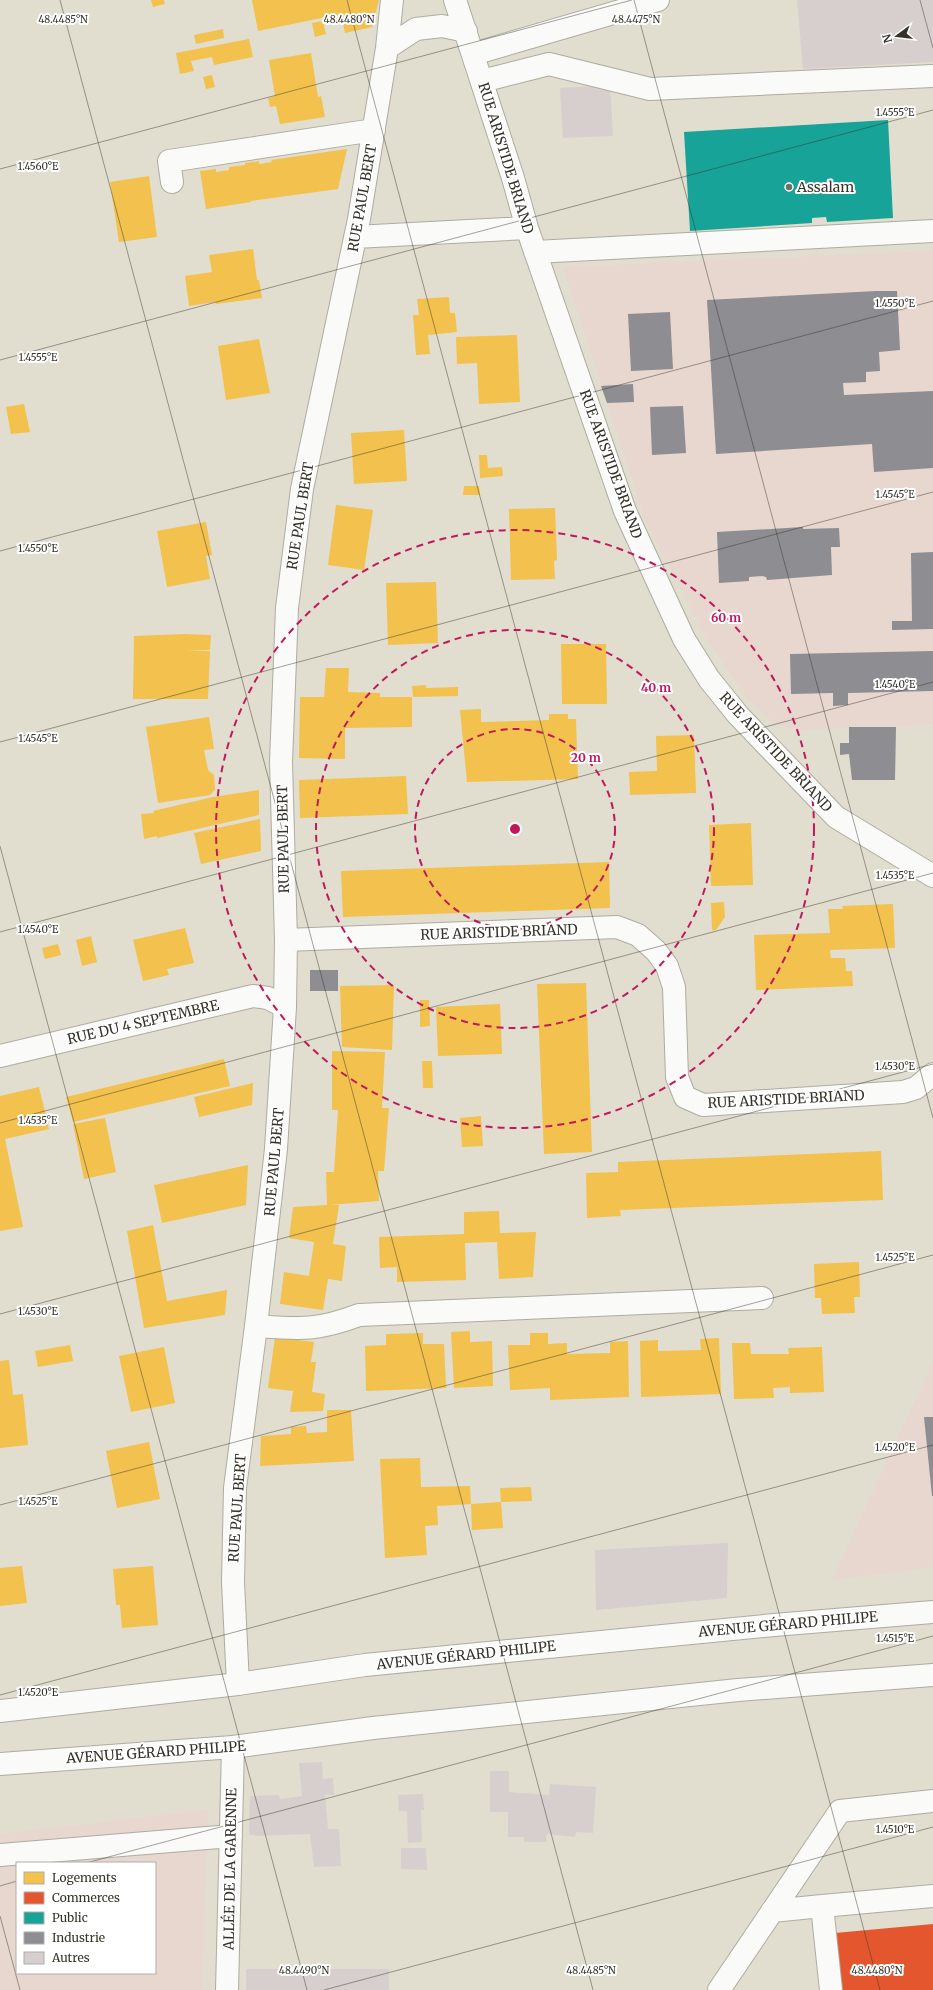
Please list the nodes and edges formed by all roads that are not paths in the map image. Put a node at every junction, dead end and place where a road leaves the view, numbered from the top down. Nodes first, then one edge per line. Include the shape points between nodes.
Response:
1 (392, 0) edge
2 (455, 0) edge
3 (658, 0) edge
4 (466, 31) junction
5 (387, 48) junction
6 (473, 54) junction
7 (933, 76) edge
8 (482, 81) junction
9 (374, 130) junction
10 (172, 182) dead end
11 (527, 228) junction
12 (933, 231) edge
13 (355, 237) junction
14 (535, 252) junction
15 (933, 876) edge
16 (286, 940) junction
17 (285, 1007) junction
18 (0, 1056) edge
19 (933, 1074) edge
20 (762, 1298) dead end
21 (256, 1326) junction
22 (933, 1612) edge
23 (933, 1675) edge
24 (238, 1684) junction
25 (0, 1711) edge
26 (233, 1747) junction
27 (0, 1764) edge
28 (933, 1801) edge
29 (231, 1836) junction
30 (0, 1855) edge
31 (933, 1896) edge
32 (822, 1906) junction
33 (772, 1911) junction
34 (227, 1990) edge
35 (719, 1990) edge
36 (831, 1990) edge

1 - 5 street, RUE PAUL BERT
2 - 4 street, RUE ARISTIDE BRIAND
3 - 6 street
4 - 5 street via 442,26 416,29
4 - 6 street, RUE ARISTIDE BRIAND
5 - 9 street, RUE PAUL BERT
6 - 8 street, RUE ARISTIDE BRIAND
7 - 8 street via 650,89 549,64
8 - 11 street, RUE ARISTIDE BRIAND
9 - 10 street via 169,161
9 - 13 street, RUE PAUL BERT
11 - 13 street
11 - 14 street, RUE ARISTIDE BRIAND
12 - 14 street
13 - 16 street, RUE PAUL BERT via 302,489 287,608 282,762
14 - 15 street, RUE ARISTIDE BRIAND via 625,511 684,639 738,716 836,817
16 - 17 street, RUE PAUL BERT
16 - 19 street, RUE ARISTIDE BRIAND via 617,927 638,935 668,966 674,987 677,1077 685,1097 703,1105 903,1092 916,1088
17 - 18 street, RUE DU 4 SEPTEMBRE via 268,998 252,996
17 - 21 street, RUE PAUL BERT via 276,1149
20 - 21 street via 359,1315 336,1324 300,1329
21 - 24 street, RUE PAUL BERT via 235,1488 233,1582
22 - 24 street, AVENUE GÉRARD PHILIPE via 365,1665
23 - 26 street, AVENUE GÉRARD PHILIPE via 730,1691 373,1728
24 - 25 street, AVENUE GÉRARD PHILIPE
26 - 27 street, AVENUE GÉRARD PHILIPE
26 - 29 street, ALLÉE DE LA GARENNE
28 - 33 street via 840,1811
29 - 30 street
29 - 34 street, ALLÉE DE LA GARENNE
31 - 32 street
32 - 33 street
32 - 36 street
33 - 35 street

